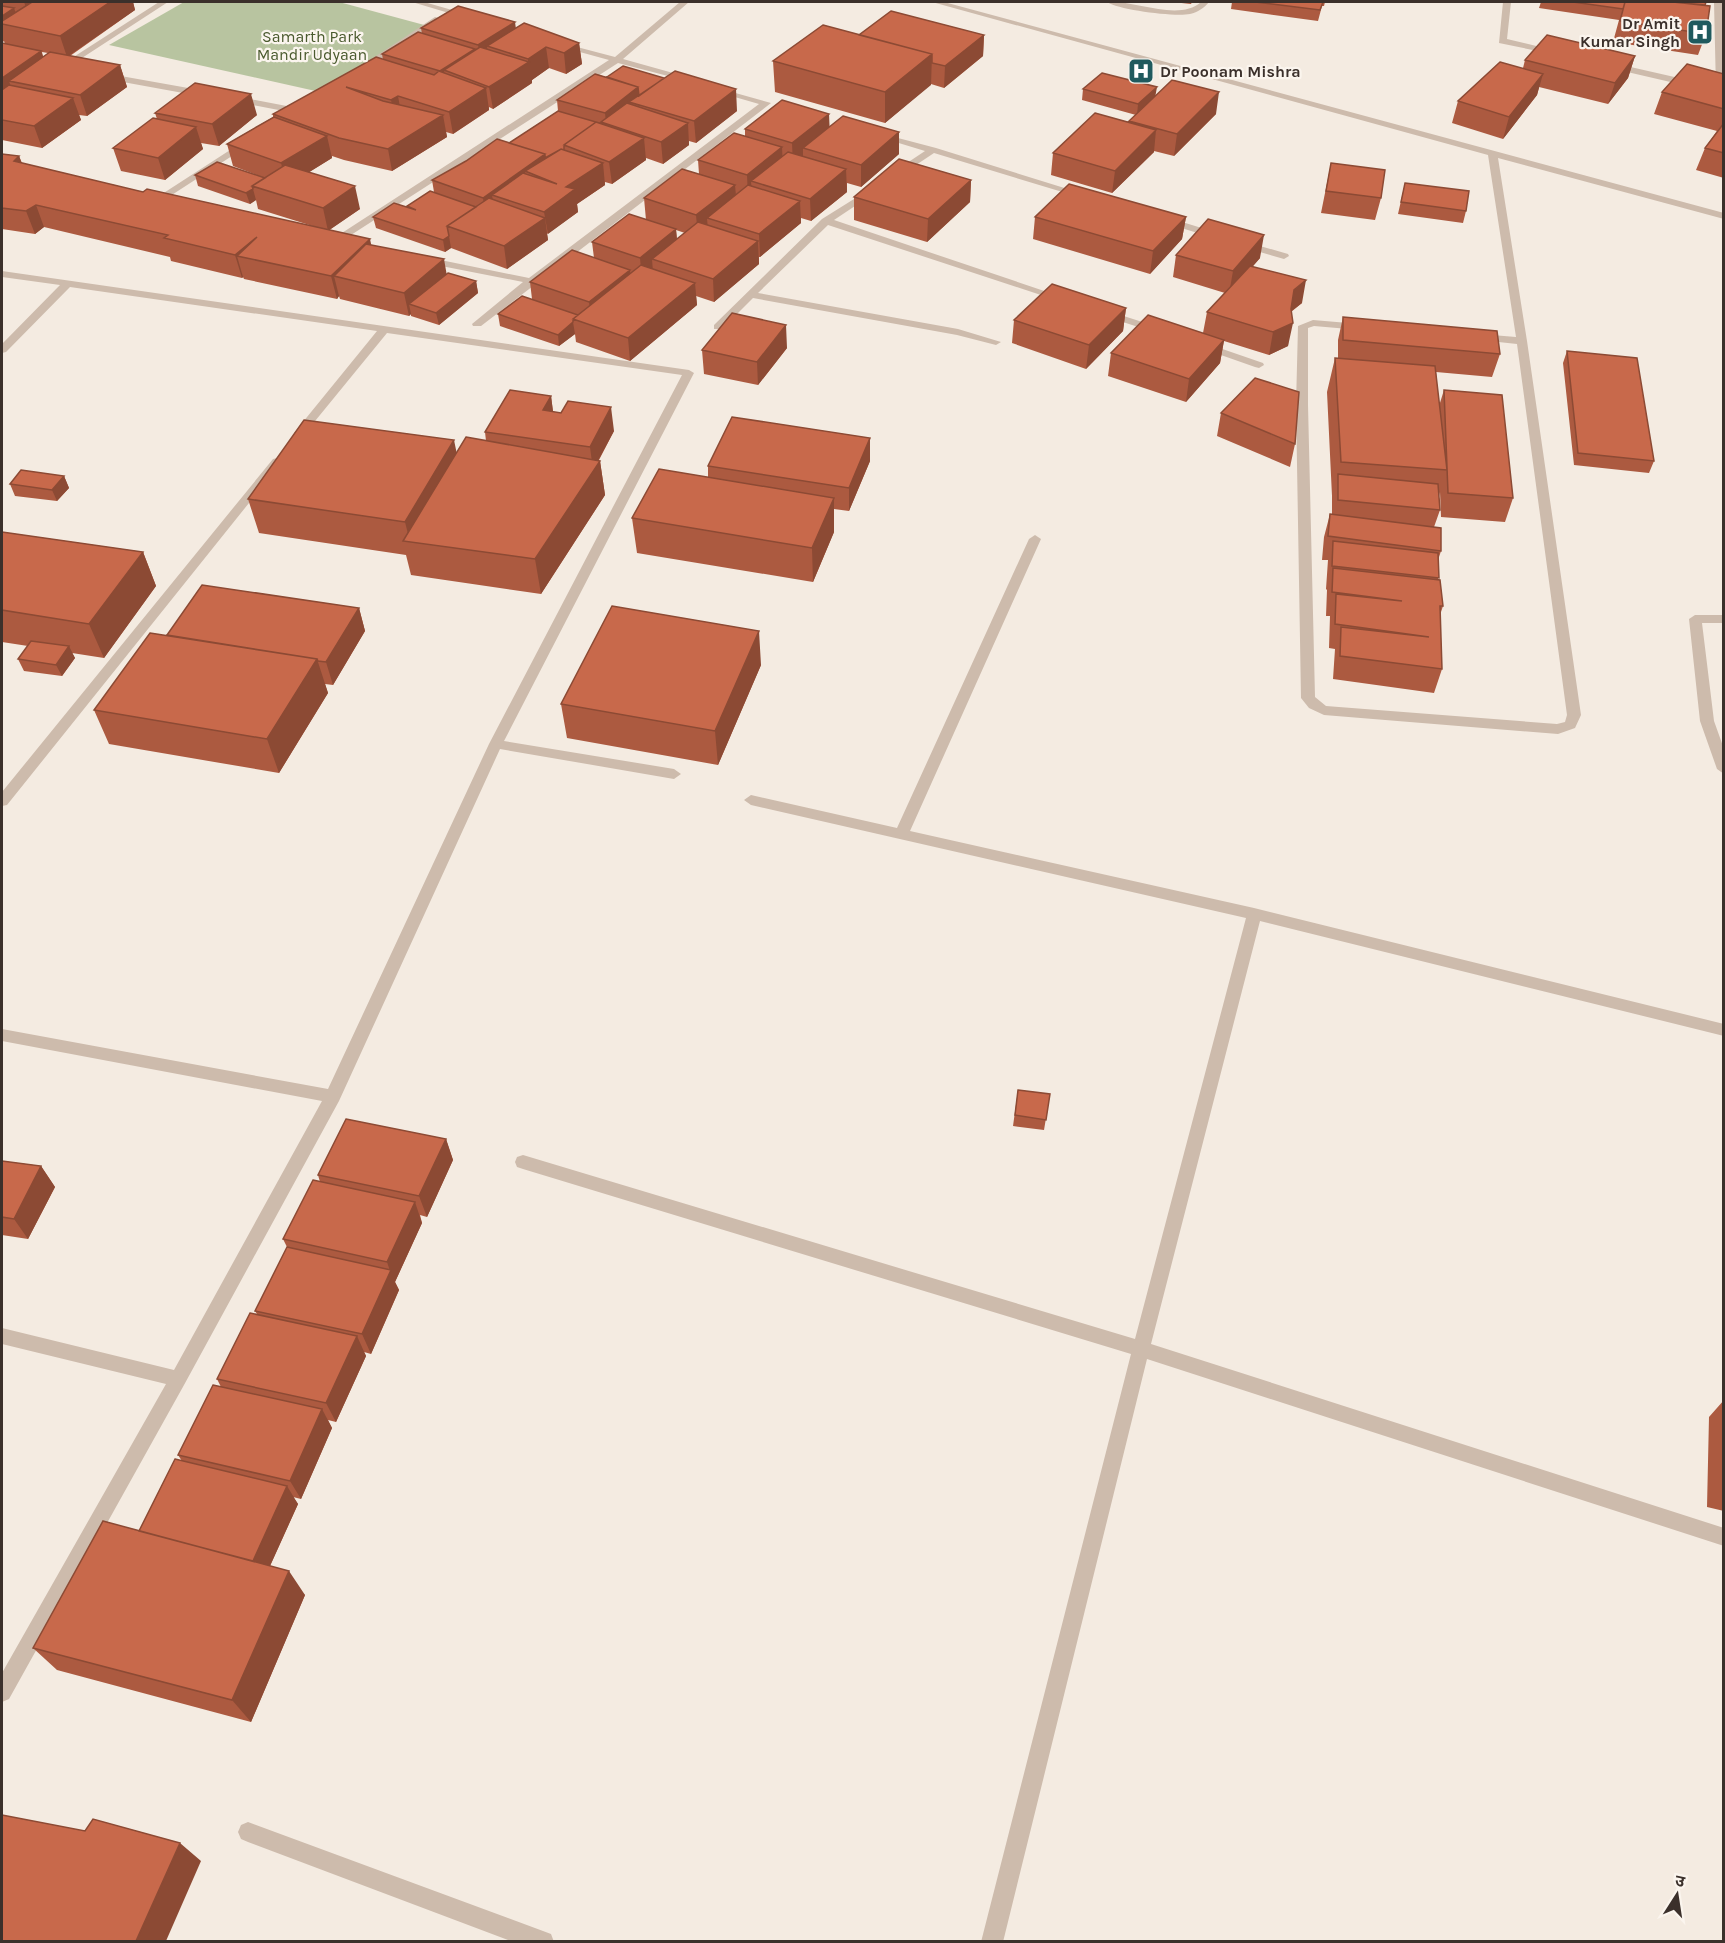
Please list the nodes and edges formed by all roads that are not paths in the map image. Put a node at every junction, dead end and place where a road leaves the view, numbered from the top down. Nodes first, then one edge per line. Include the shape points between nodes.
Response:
1 (164, 2) edge
2 (416, 2) edge
3 (685, 2) edge
4 (936, 2) edge
5 (1111, 2) edge
6 (1205, 2) edge
7 (1507, 2) edge
8 (1718, 2) edge
9 (450, 11) junction
10 (484, 21) edge
11 (550, 40) edge
12 (1560, 54) edge
13 (616, 60) junction
14 (1606, 64) edge
15 (73, 70) edge
16 (354, 73) edge
17 (96, 74) edge
18 (697, 83) edge
19 (1698, 85) edge
20 (708, 86) edge
21 (1710, 88) edge
22 (1722, 90) edge
23 (214, 96) edge
24 (226, 98) edge
25 (766, 103) junction
26 (306, 104) edge
27 (777, 106) edge
28 (297, 111) junction
29 (287, 117) edge
30 (866, 131) edge
31 (258, 135) edge
32 (933, 150) junction
33 (1493, 154) junction
34 (884, 182) edge
35 (875, 189) edge
36 (150, 195) edge
37 (161, 198) junction
38 (1091, 198) edge
39 (172, 201) edge
40 (1724, 216) edge
41 (1159, 218) edge
42 (826, 221) junction
43 (321, 239) edge
44 (333, 242) junction
45 (345, 244) edge
46 (1284, 256) dead end
47 (414, 258) edge
48 (2, 274) edge
49 (531, 281) junction
50 (69, 282) junction
51 (751, 295) junction
52 (1073, 302) edge
53 (1095, 310) edge
54 (477, 324) dead end
55 (718, 327) edge
56 (385, 328) junction
57 (1371, 328) edge
58 (1173, 335) edge
59 (1464, 336) edge
60 (1522, 341) junction
61 (996, 342) dead end
62 (1195, 343) edge
63 (2, 350) edge
64 (1259, 365) dead end
65 (1035, 539) dead end
66 (1724, 619) edge
67 (496, 744) junction
68 (1724, 769) edge
69 (674, 774) dead end
70 (751, 800) dead end
71 (2, 801) edge
72 (902, 832) junction
73 (1254, 914) junction
74 (1724, 1030) edge
75 (2, 1035) edge
76 (333, 1096) junction
77 (523, 1162) dead end
78 (2, 1336) edge
79 (1141, 1349) junction
80 (178, 1379) junction
81 (1724, 1537) edge
82 (2, 1692) edge
83 (248, 1832) dead end
84 (543, 1941) edge
85 (992, 1941) edge

1 - 15 street via 56,67
2 - 9 street
3 - 13 street
4 - 33 street via 982,10
5 - 6 street via 1173,13 1192,12
7 - 12 street via 1502,41
8 - 22 street
9 - 10 street
9 - 16 street
11 - 13 street
13 - 18 street
13 - 44 street
14 - 19 street
17 - 23 street
20 - 25 street
21 - 22 street
24 - 28 street
25 - 27 street
25 - 49 street
26 - 28 street
28 - 29 street
30 - 32 street
31 - 37 street
32 - 34 street
32 - 38 street
33 - 40 street
33 - 60 street
35 - 42 street
36 - 37 street
37 - 39 street
41 - 46 street
42 - 51 street
42 - 52 street
43 - 44 street
44 - 45 street
47 - 49 street
48 - 50 street
49 - 54 street
50 - 56 street
50 - 63 street
51 - 55 street
51 - 61 street
53 - 58 street
56 - 67 street via 689,372
56 - 71 street
57 - 60 street via 1313,323 1303,326 1308,698 1324,710 1558,729 1570,725 1574,715
59 - 60 street
62 - 64 street
65 - 72 street
66 - 68 street via 1695,619 1707,721
67 - 69 street
67 - 76 street
70 - 72 street
72 - 73 street
73 - 74 street
73 - 79 street
75 - 76 street
76 - 80 street
77 - 79 street
78 - 80 street
79 - 81 street
79 - 85 street
80 - 82 street
83 - 84 street

